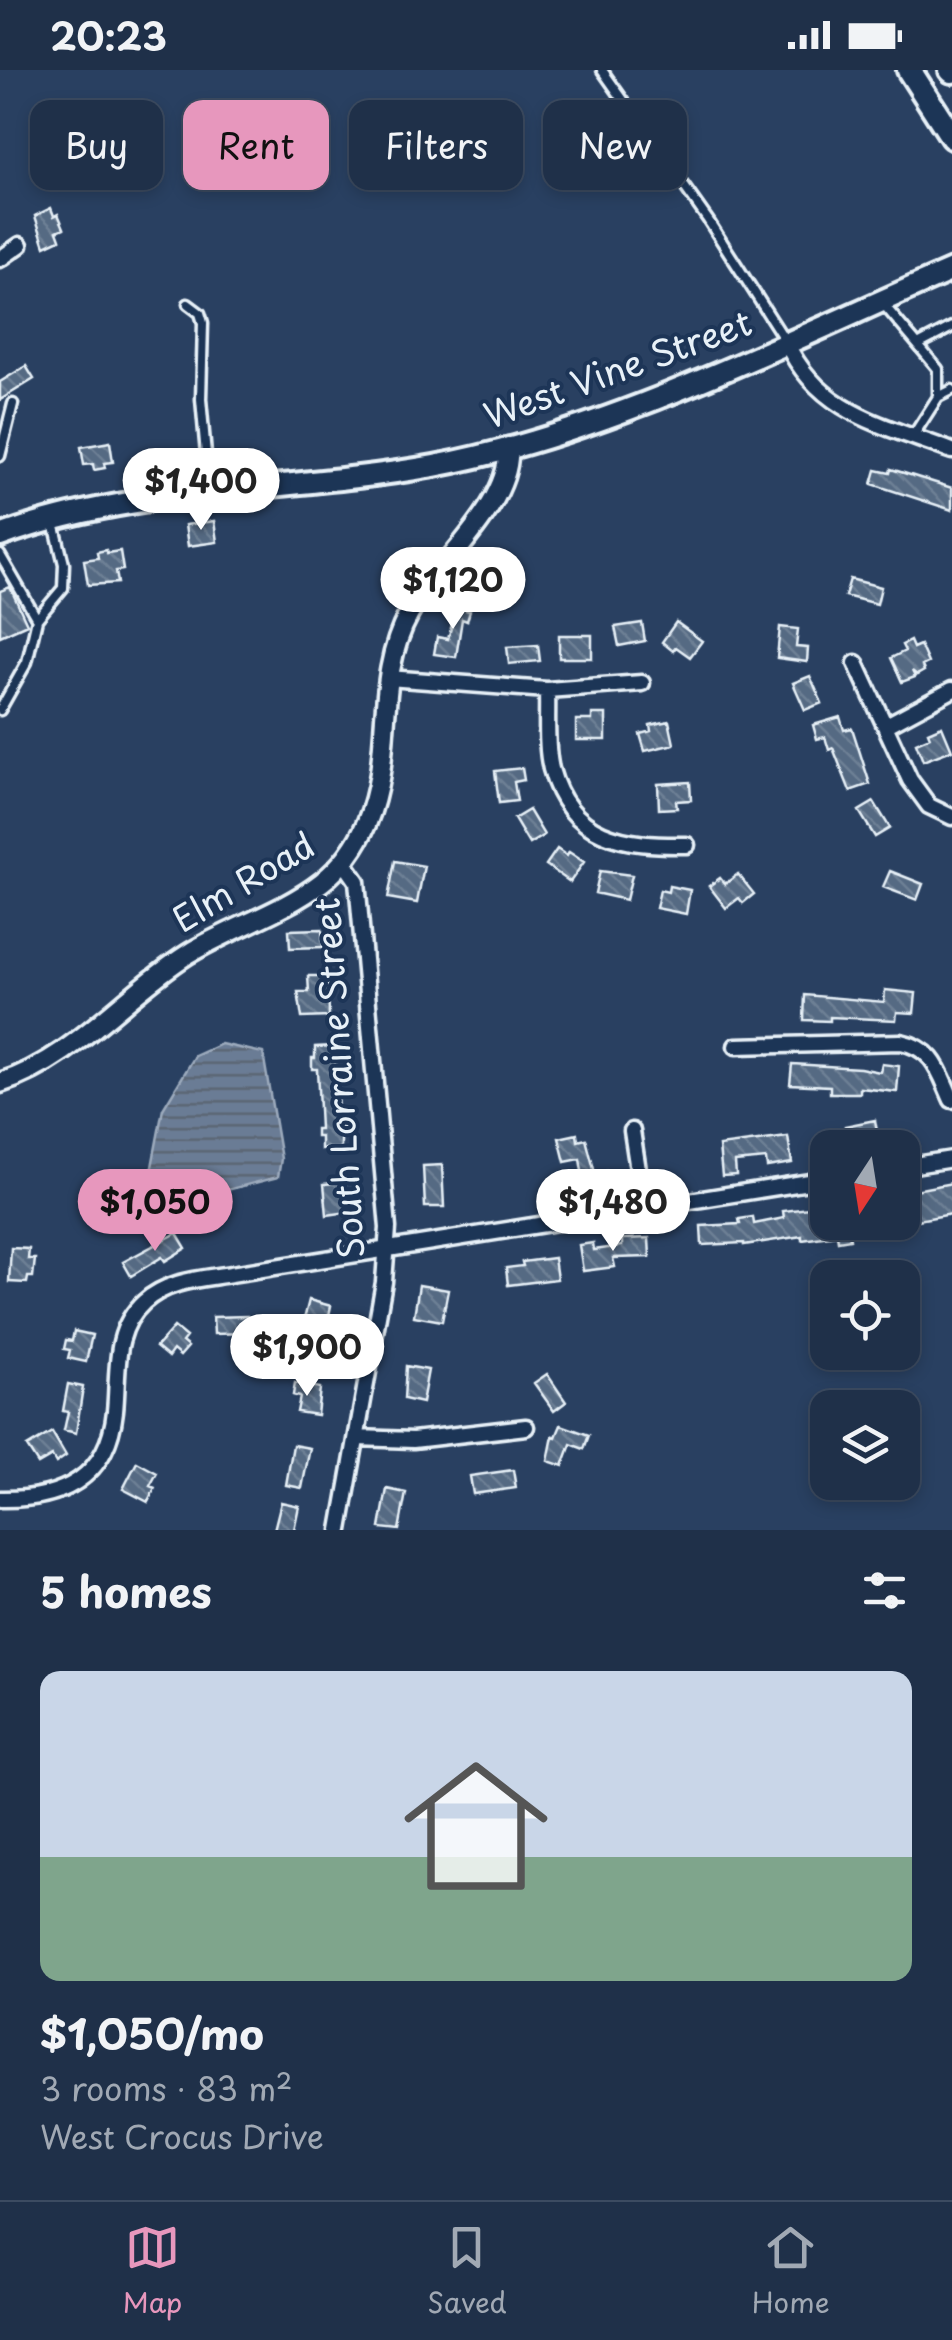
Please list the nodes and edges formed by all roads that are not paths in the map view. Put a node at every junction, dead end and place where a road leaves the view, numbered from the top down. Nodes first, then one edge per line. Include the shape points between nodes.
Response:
1 (602, 70) edge
2 (909, 70) edge
3 (952, 137) edge
4 (20, 245) dead end
5 (0, 259) edge
6 (952, 270) edge
7 (882, 301) junction
8 (188, 304) dead end
9 (952, 326) edge
10 (786, 342) junction
11 (918, 345) junction
12 (952, 390) edge
13 (938, 398) junction
14 (13, 404) dead end
15 (913, 436) junction
16 (508, 448) junction
17 (952, 451) edge
18 (0, 456) edge
19 (210, 491) junction
20 (53, 518) junction
21 (0, 536) edge
22 (0, 557) edge
23 (37, 619) junction
24 (856, 664) dead end
25 (388, 678) junction
26 (642, 683) dead end
27 (547, 690) junction
28 (952, 690) edge
29 (0, 710) edge
30 (885, 726) junction
31 (952, 817) edge
32 (687, 845) dead end
33 (343, 861) junction
34 (736, 1046) dead end
35 (0, 1082) edge
36 (952, 1100) edge
37 (632, 1131) dead end
38 (952, 1158) edge
39 (920, 1164) edge
40 (810, 1182) edge
41 (644, 1209) junction
42 (388, 1250) junction
43 (526, 1427) dead end
44 (357, 1438) junction
45 (0, 1500) edge
46 (340, 1530) edge

1 - 10 lane
2 - 3 highway
4 - 5 street
6 - 7 main road, West Vine Street
7 - 10 main road, West Vine Street
7 - 11 lane
8 - 19 lane via 203,324 200,399
9 - 11 lane
10 - 15 street via 826,397
10 - 16 main road, West Vine Street via 602,418
11 - 13 lane via 938,368
12 - 13 lane
13 - 15 lane
14 - 18 lane
15 - 17 street
16 - 19 main road, West Vine Street via 434,466
16 - 25 street, Elm Road via 505,476 481,517 402,627
19 - 20 main road, West Vine Street
20 - 21 main road, West Vine Street
20 - 23 lane via 66,576
22 - 23 lane
23 - 29 lane via 27,662
24 - 30 street
25 - 27 street
25 - 33 street, Elm Road via 376,796
26 - 27 street
27 - 32 street via 550,766 577,820 642,846
28 - 30 street
30 - 31 street via 928,806
33 - 35 street, Elm Road via 300,896 183,958 62,1053
33 - 42 street, South Lorraine Street via 357,881
34 - 36 street via 920,1046
37 - 41 street
38 - 39 street
40 - 41 street
41 - 42 street
42 - 44 street, South Lorraine Street
42 - 45 street via 183,1282 156,1293 134,1312 122,1337 113,1423 98,1461 66,1489
43 - 44 street via 413,1440
44 - 46 street, South Lorraine Street

